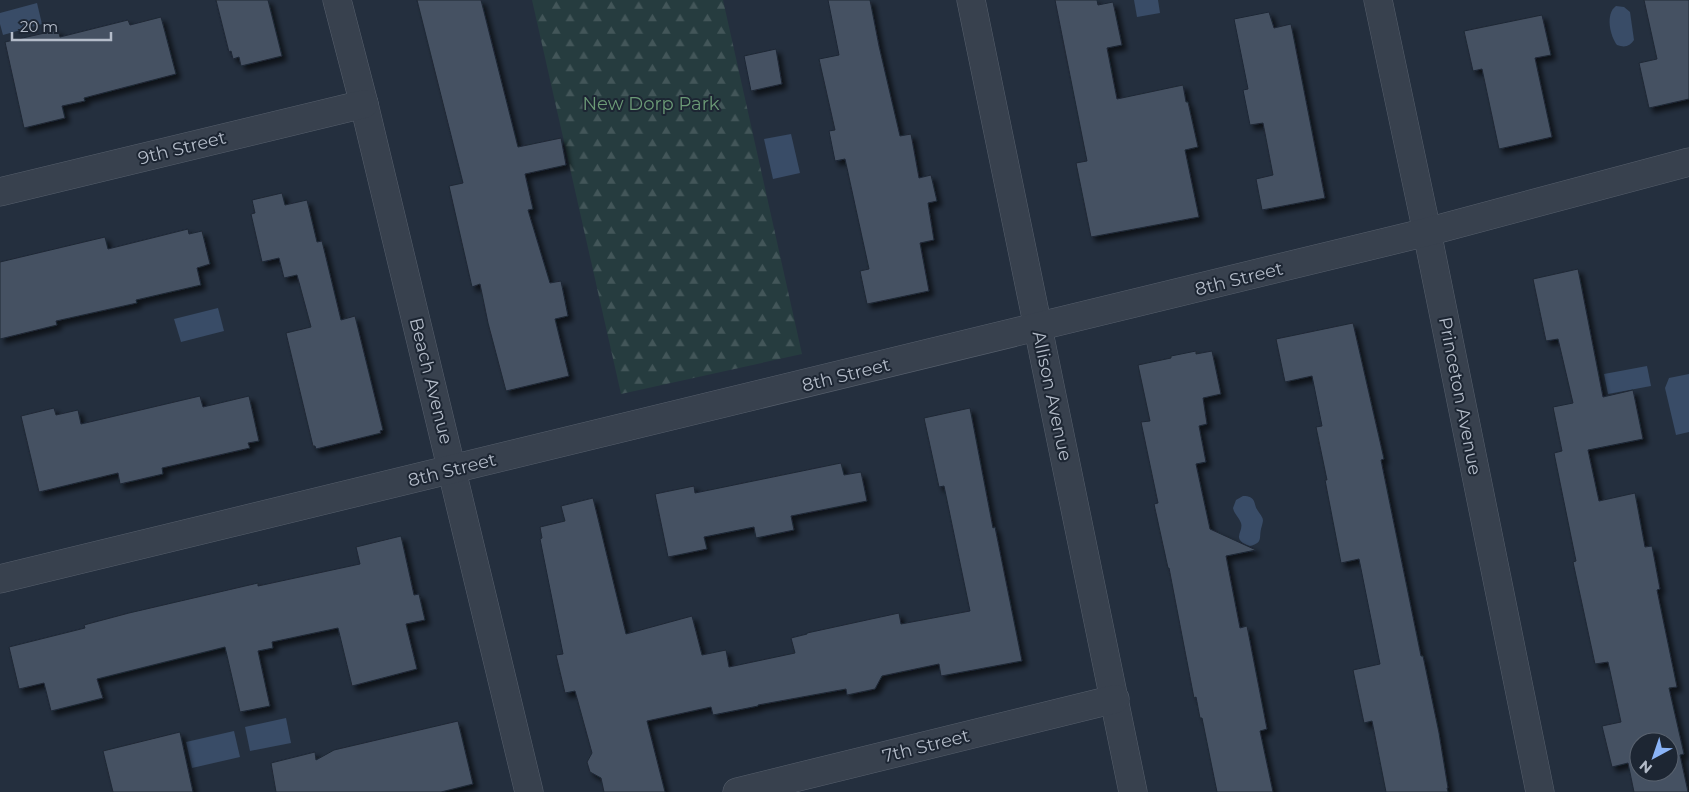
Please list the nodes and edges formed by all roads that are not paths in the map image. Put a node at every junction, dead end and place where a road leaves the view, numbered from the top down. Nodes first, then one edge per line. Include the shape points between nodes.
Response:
1 (337, 0) edge
2 (970, 0) edge
3 (1378, 0) edge
4 (364, 104) junction
5 (1689, 162) edge
6 (0, 192) edge
7 (1427, 232) junction
8 (1038, 328) junction
9 (452, 470) junction
10 (0, 580) edge
11 (1115, 699) junction
12 (529, 792) edge
13 (737, 792) edge
14 (1133, 792) edge
15 (1540, 792) edge

1 - 4 street, Beach Avenue
2 - 8 street, Allison Avenue
3 - 7 street, Princeton Avenue
4 - 6 street, 9th Street
4 - 9 street, Beach Avenue
5 - 7 street, 8th Street
7 - 8 street, 8th Street
7 - 15 street, Princeton Avenue
8 - 9 street, 8th Street
8 - 11 street, Allison Avenue
9 - 10 street, 8th Street
9 - 12 street, Beach Avenue
11 - 13 street, 7th Street
11 - 14 street, Allison Avenue

